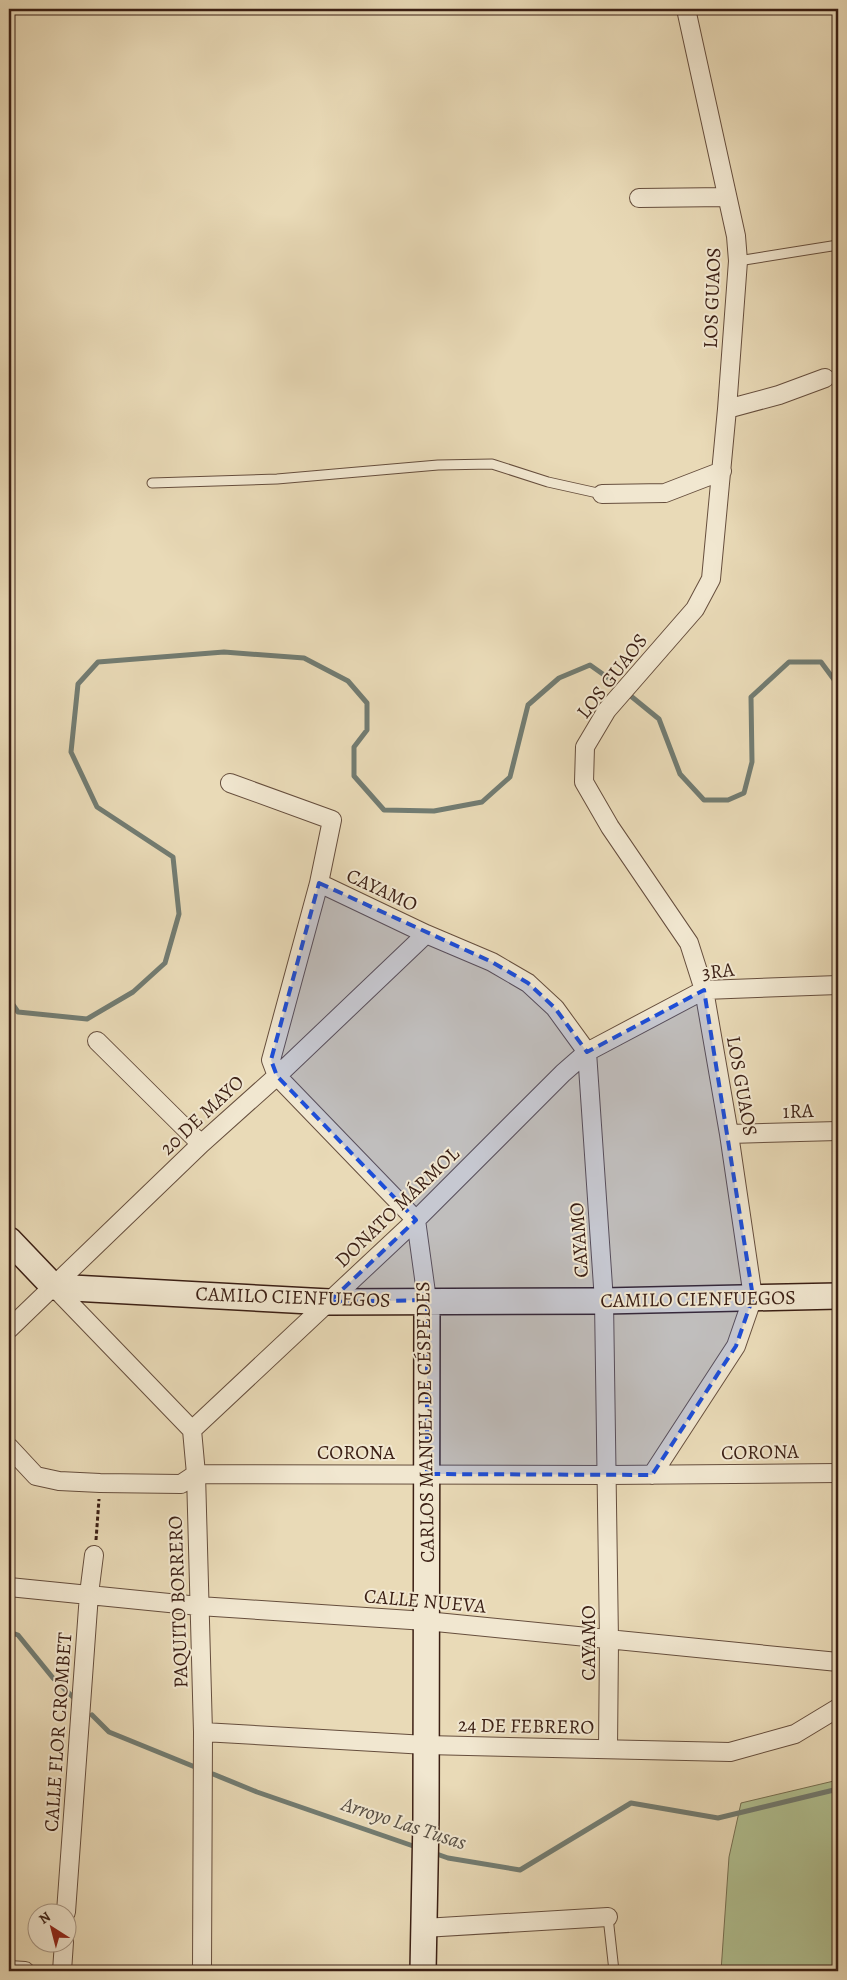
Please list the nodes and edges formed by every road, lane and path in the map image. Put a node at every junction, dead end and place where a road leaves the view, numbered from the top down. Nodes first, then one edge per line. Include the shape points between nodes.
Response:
1 (686, 9) edge
2 (727, 197) junction
3 (640, 198) dead end
4 (838, 245) edge
5 (738, 261) junction
6 (825, 378) dead end
7 (727, 408) junction
8 (722, 471) junction
9 (152, 483) dead end
10 (602, 494) joint
11 (230, 784) dead end
12 (318, 884) junction
13 (426, 934) junction
14 (838, 985) edge
15 (704, 990) junction
16 (97, 1041) dead end
17 (587, 1052) junction
18 (277, 1076) junction
19 (838, 1131) edge
20 (729, 1134) junction
21 (201, 1144) junction
22 (416, 1220) junction
23 (9, 1240) edge
24 (54, 1287) junction
25 (838, 1296) edge
26 (753, 1297) junction
27 (427, 1300) junction
28 (604, 1301) junction
29 (329, 1302) junction
30 (9, 1329) edge
31 (192, 1430) junction
32 (9, 1447) edge
33 (838, 1473) edge
34 (196, 1474) junction
35 (426, 1474) junction
36 (608, 1475) junction
37 (652, 1475) junction
38 (100, 1484) junction
39 (94, 1555) joint
40 (9, 1587) edge
41 (89, 1594) junction
42 (199, 1606) junction
43 (426, 1621) junction
44 (609, 1640) junction
45 (838, 1662) edge
46 (838, 1708) edge
47 (203, 1732) junction
48 (426, 1745) junction
49 (608, 1749) junction
50 (67, 1902) edge
51 (608, 1917) joint
52 (424, 1928) junction
53 (63, 1952) edge
54 (9, 1970) edge
55 (25, 1971) edge
56 (62, 1971) edge
57 (202, 1971) edge
58 (423, 1971) edge
59 (614, 1971) edge

1 - 2 street, LOS GUAOS
2 - 3 street
2 - 5 street, LOS GUAOS
4 - 5 lane
5 - 7 street, LOS GUAOS
6 - 7 street via 779,395
7 - 8 street, LOS GUAOS
8 - 10 street via 664,493
8 - 15 street, LOS GUAOS via 711,579 695,609 607,710 584,747 584,782 610,827 689,943
9 - 10 lane via 277,479 438,465 492,464 548,482
11 - 12 street via 332,820
12 - 13 street, CAYAMO
12 - 18 street via 271,1060
13 - 17 street, CAYAMO via 492,962 528,983 555,1008
13 - 18 street, 20 DE MAYO
14 - 15 street, 3RA
15 - 17 street, 3RA
15 - 20 street, LOS GUAOS
16 - 21 street
17 - 22 street, DONATO MÁRMOL
17 - 28 street, CAYAMO
18 - 21 street, 20 DE MAYO
18 - 22 street
19 - 20 street, 1RA
20 - 26 street, LOS GUAOS
21 - 24 street, 20 DE MAYO
22 - 27 street, CARLOS MANUEL DE CÉSPEDES
22 - 29 street, DONATO MÁRMOL
23 - 24 street
24 - 29 street, CAMILO CIENFUEGOS
24 - 30 street, 20 DE MAYO
24 - 31 street
25 - 26 street, CAMILO CIENFUEGOS
26 - 28 street, CAMILO CIENFUEGOS
26 - 37 street, LOS GUAOS via 736,1346
27 - 28 street, CAMILO CIENFUEGOS
27 - 29 street, CAMILO CIENFUEGOS
27 - 35 street, CARLOS MANUEL DE CÉSPEDES
28 - 36 street, CAYAMO
29 - 31 street, DONATO MÁRMOL
31 - 34 street, PAQUITO BORRERO
32 - 38 street, CORONA via 36,1476
33 - 37 street, CORONA
34 - 35 street, CORONA
34 - 38 street, CORONA via 181,1484
34 - 42 street, PAQUITO BORRERO
35 - 36 street, CORONA
35 - 43 street, CARLOS MANUEL DE CÉSPEDES
36 - 37 street, CORONA
36 - 44 street, CAYAMO
38 - 39 path
39 - 41 street, CALLE FLOR CROMBET
40 - 41 street, CALLE NUEVA
41 - 42 street, CALLE NUEVA
41 - 50 street, CALLE FLOR CROMBET
42 - 43 street, CALLE NUEVA
42 - 47 street, PAQUITO BORRERO
43 - 44 street, CALLE NUEVA
43 - 48 street, CARLOS MANUEL DE CÉSPEDES
44 - 45 street, CALLE NUEVA
44 - 49 street, CAYAMO
46 - 49 street, 24 DE FEBRERO via 795,1734 730,1752
47 - 48 street, 24 DE FEBRERO
47 - 57 street, PAQUITO BORRERO
48 - 49 street, 24 DE FEBRERO
48 - 52 street, CARLOS MANUEL DE CÉSPEDES
51 - 52 street
51 - 59 lane
52 - 58 street
53 - 56 street
54 - 55 street

